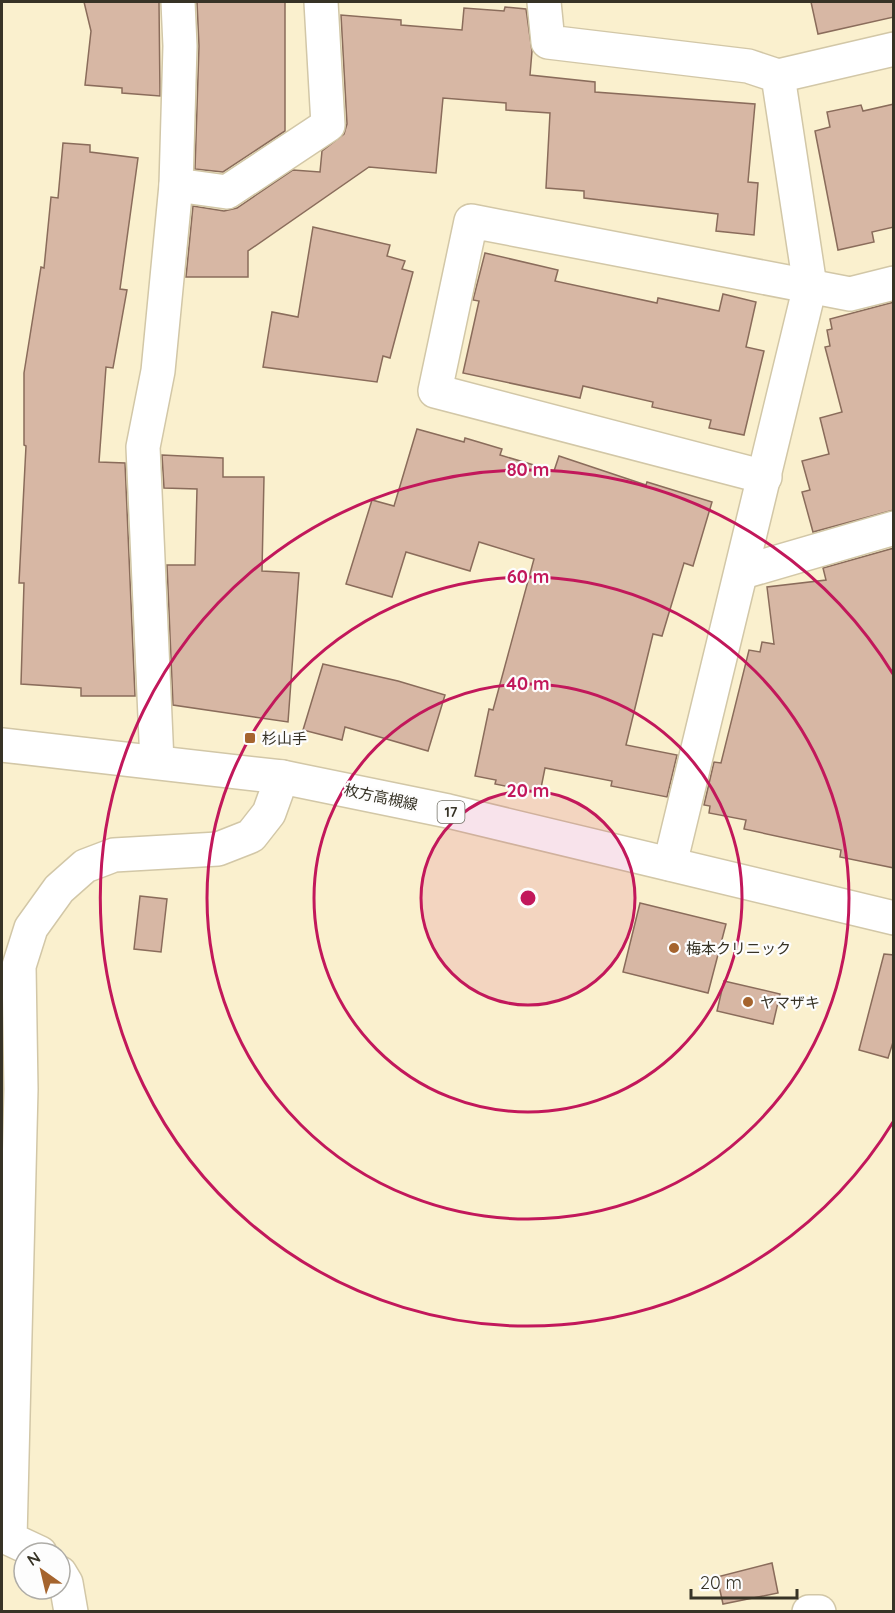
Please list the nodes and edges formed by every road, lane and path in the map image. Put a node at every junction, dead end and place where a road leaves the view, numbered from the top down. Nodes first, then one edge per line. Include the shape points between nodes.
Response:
1 (178, 2) edge
2 (321, 2) edge
3 (544, 2) edge
4 (894, 49) edge
5 (777, 76) junction
6 (176, 185) junction
7 (894, 283) edge
8 (810, 286) junction
9 (765, 477) junction
10 (894, 528) edge
11 (743, 572) junction
12 (2, 745) edge
13 (157, 762) junction
14 (282, 777) junction
15 (670, 864) junction
16 (894, 918) edge
17 (11, 1090) edge
18 (14, 1541) edge
19 (809, 1611) edge
20 (819, 1611) edge

1 - 6 street
2 - 6 street via 328,125 227,192
3 - 5 street via 548,42 748,66
4 - 5 street
5 - 8 street
6 - 13 street via 158,371 143,447
7 - 8 street via 850,294
8 - 9 street
8 - 9 street via 471,221 435,391
9 - 11 street
10 - 11 street
11 - 15 street
12 - 13 street, 枚方高槻線 / 17
13 - 14 street, 枚方高槻線 / 17
14 - 15 street, 枚方高槻線 / 17
14 - 17 street via 269,813 251,836 218,849 114,855 85,866 59,889 32,928 19,966
15 - 16 street, 枚方高槻線 / 17
17 - 18 street via 10,1539
19 - 20 street

